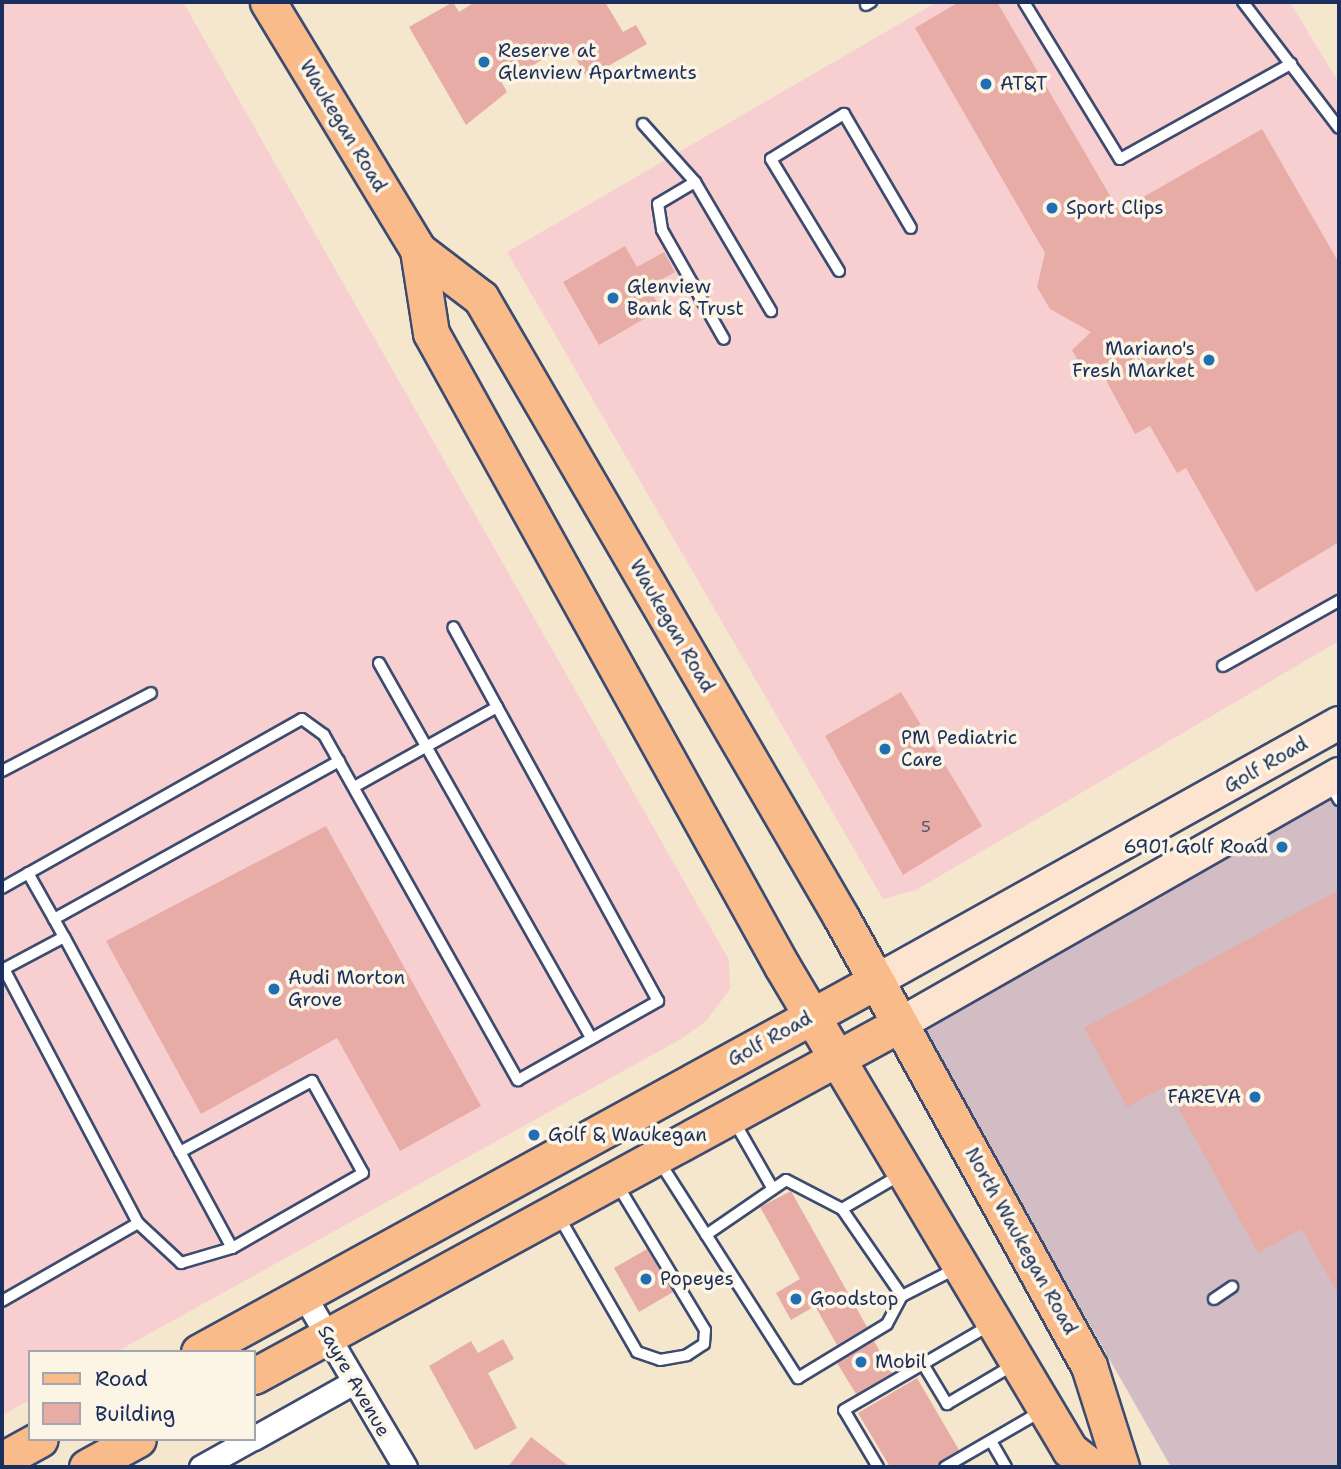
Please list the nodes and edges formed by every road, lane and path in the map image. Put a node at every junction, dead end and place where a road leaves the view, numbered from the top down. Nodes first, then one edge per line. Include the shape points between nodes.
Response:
1 (268, 2) edge
2 (1024, 2) edge
3 (1243, 2) edge
4 (1291, 64) junction
5 (643, 124) dead end
6 (1339, 128) edge
7 (695, 182) junction
8 (911, 228) dead end
9 (418, 250) junction
10 (839, 271) dead end
11 (771, 311) dead end
12 (724, 339) dead end
13 (1339, 601) edge
14 (453, 627) dead end
15 (379, 663) dead end
16 (1223, 666) dead end
17 (150, 693) dead end
18 (497, 707) junction
19 (1339, 723) edge
20 (426, 747) junction
21 (339, 761) junction
22 (2, 771) edge
23 (1336, 785) edge
24 (354, 788) junction
25 (28, 873) junction
26 (2, 888) edge
27 (54, 919) junction
28 (64, 937) junction
29 (3, 970) edge
30 (876, 981) junction
31 (812, 1016) junction
32 (900, 1024) junction
33 (591, 1038) junction
34 (838, 1058) junction
35 (730, 1116) junction
36 (180, 1152) junction
37 (655, 1155) junction
38 (907, 1171) junction
39 (613, 1178) junction
40 (773, 1189) junction
41 (842, 1209) junction
42 (555, 1210) junction
43 (138, 1223) junction
44 (705, 1235) junction
45 (232, 1248) junction
46 (962, 1266) junction
47 (1232, 1287) dead end
48 (303, 1294) junction
49 (902, 1296) junction
50 (1214, 1298) dead end
51 (2, 1301) edge
52 (995, 1322) junction
53 (327, 1335) junction
54 (203, 1350) edge
55 (1018, 1362) junction
56 (923, 1364) junction
57 (256, 1375) edge
58 (352, 1383) junction
59 (1046, 1408) junction
60 (256, 1437) edge
61 (36, 1441) edge
62 (134, 1441) edge
63 (249, 1441) edge
64 (990, 1441) junction
65 (2, 1460) edge
66 (87, 1467) edge
67 (201, 1467) edge
68 (405, 1467) edge
69 (878, 1467) edge
70 (945, 1467) edge
71 (1006, 1467) edge
72 (1092, 1467) edge
73 (1121, 1467) edge

1 - 9 main road, Waukegan Road
2 - 4 lane via 1120,159
3 - 4 lane
4 - 6 lane
5 - 7 lane
7 - 11 lane
7 - 12 lane via 658,204 662,230
8 - 10 lane via 844,114 771,159
9 - 30 main road, Waukegan Road via 481,298
9 - 31 main road, Waukegan Road via 432,333
13 - 16 lane
14 - 18 lane
15 - 20 lane
17 - 22 lane
18 - 20 lane
18 - 33 lane via 658,1001
19 - 30 main road, Golf Road
20 - 24 lane
20 - 33 lane
21 - 24 lane
21 - 25 lane via 324,734 302,719
21 - 27 lane
23 - 32 main road
24 - 33 lane via 518,1080
25 - 26 lane
25 - 27 lane
27 - 28 lane
28 - 29 lane
28 - 36 lane
29 - 43 lane
30 - 31 main road, Golf Road
30 - 32 main road, Waukegan Road
31 - 34 main road, Waukegan Road
31 - 48 main road, Golf Road
32 - 34 main road
32 - 73 main road, North Waukegan Road via 1089,1366
34 - 35 main road
34 - 38 main road
35 - 37 main road
35 - 40 lane
36 - 45 lane
36 - 45 lane via 312,1081 363,1173
37 - 39 main road
37 - 44 lane
38 - 41 lane
38 - 46 main road
39 - 42 main road
39 - 42 lane via 705,1330 704,1344 687,1355 660,1360 638,1352
40 - 41 lane via 786,1180
40 - 44 lane
41 - 49 lane
42 - 53 main road
43 - 45 lane via 181,1262
43 - 51 lane
44 - 49 lane via 797,1378 887,1324
46 - 49 lane
46 - 52 main road
47 - 50 lane
48 - 53 street, Sayre Avenue
48 - 54 main road, Golf Road
52 - 55 main road
52 - 56 lane
53 - 57 main road
53 - 58 street, Sayre Avenue
55 - 56 lane via 947,1404
55 - 59 main road
56 - 69 lane via 844,1410
58 - 60 street
58 - 68 street, Sayre Avenue
59 - 64 lane
59 - 72 main road via 1070,1450
61 - 65 main road
62 - 66 main road
63 - 67 street
64 - 70 lane
64 - 71 lane

